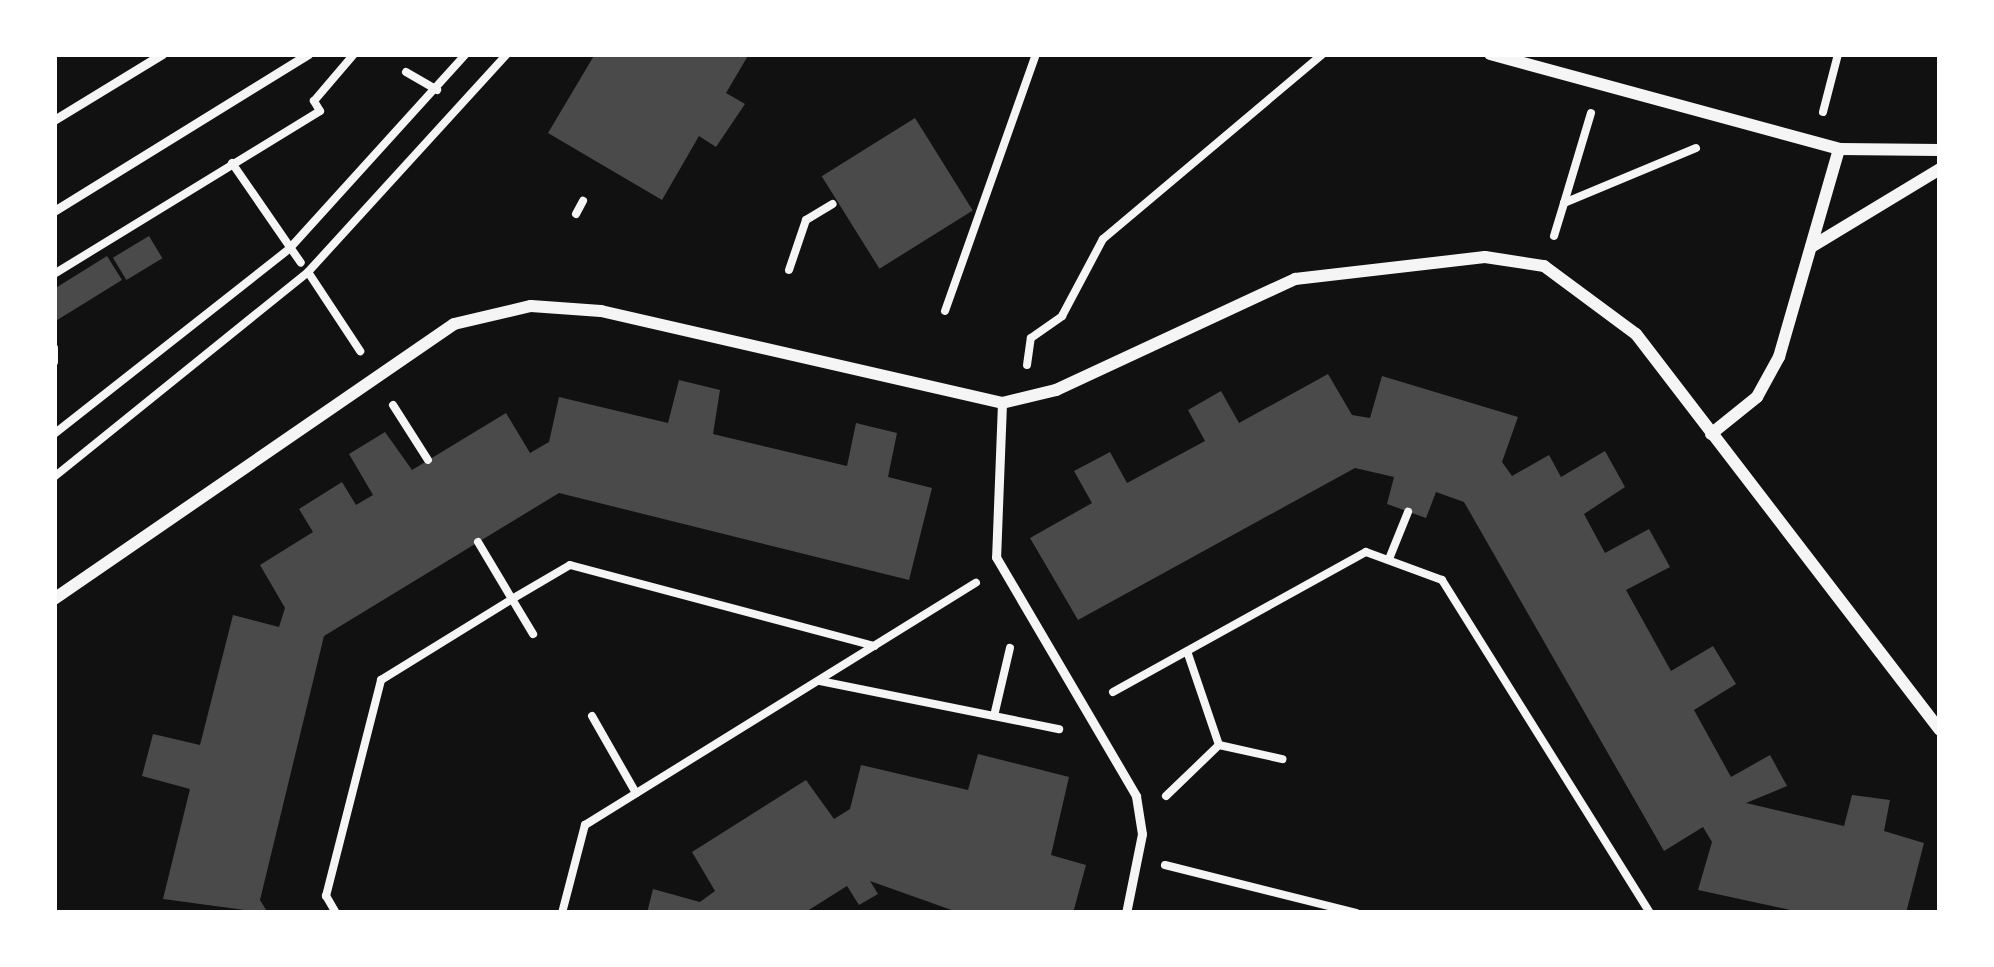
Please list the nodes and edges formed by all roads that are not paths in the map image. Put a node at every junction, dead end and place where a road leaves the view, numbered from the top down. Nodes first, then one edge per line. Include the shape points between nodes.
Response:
1 (162, 54) edge
2 (308, 54) edge
3 (1490, 54) edge
4 (54, 120) edge
5 (1839, 148) junction
6 (1940, 149) edge
7 (1940, 169) edge
8 (54, 211) edge
9 (1810, 247) junction
10 (1002, 403) junction
11 (1711, 434) junction
12 (54, 599) edge
13 (1940, 730) edge
14 (1126, 913) edge

1 - 4 lane
2 - 8 lane
3 - 5 street
5 - 6 street
5 - 9 street
7 - 9 street
9 - 11 street via 1779,357 1757,397
10 - 11 street via 1295,279 1485,257 1544,266 1593,293
10 - 12 street via 601,310 531,306 454,324
10 - 14 lane via 990,492 1001,567 1141,815
11 - 13 street

